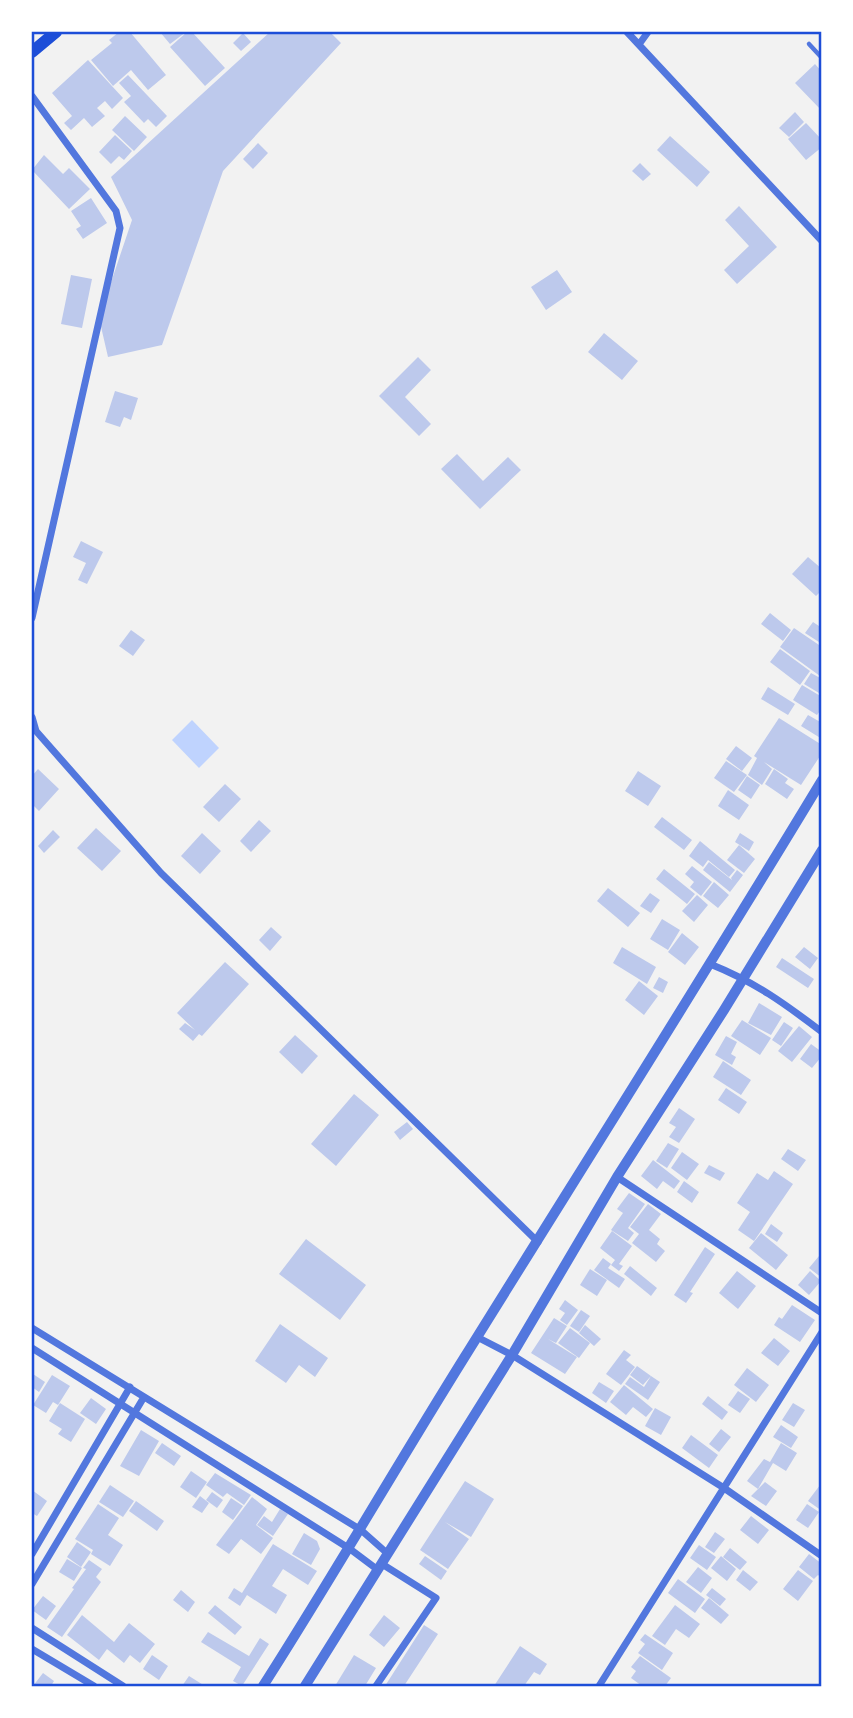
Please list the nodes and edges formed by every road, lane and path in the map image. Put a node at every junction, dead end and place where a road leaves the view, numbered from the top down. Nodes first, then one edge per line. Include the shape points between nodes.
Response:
1 (56, 32) edge
2 (627, 32) edge
3 (648, 32) edge
4 (640, 43) junction
5 (809, 44) dead end
6 (32, 52) edge
7 (821, 58) edge
8 (32, 96) edge
9 (821, 241) edge
10 (32, 618) edge
11 (32, 717) edge
12 (821, 780) edge
13 (821, 850) edge
14 (710, 964) junction
15 (744, 977) junction
16 (821, 1032) edge
17 (617, 1177) junction
18 (538, 1242) junction
19 (821, 1313) edge
20 (32, 1328) edge
21 (821, 1332) edge
22 (477, 1337) junction
23 (32, 1348) edge
24 (512, 1355) junction
25 (130, 1387) junction
26 (144, 1396) junction
27 (120, 1404) junction
28 (134, 1413) junction
29 (724, 1489) junction
30 (361, 1530) junction
31 (350, 1549) junction
32 (32, 1554) edge
33 (821, 1556) edge
34 (382, 1563) junction
35 (32, 1584) edge
36 (32, 1629) edge
37 (32, 1649) edge
38 (94, 1686) edge
39 (123, 1686) edge
40 (263, 1686) edge
41 (305, 1686) edge
42 (376, 1686) edge
43 (599, 1686) edge

1 - 6 main road
2 - 4 street
3 - 4 street
4 - 9 street
5 - 7 lane
8 - 10 street via 116,211 120,228
11 - 18 street via 36,732 162,873
12 - 14 street
13 - 15 street
14 - 15 street
14 - 18 street
15 - 16 street
15 - 17 street
17 - 19 street
17 - 24 street
18 - 22 street
20 - 25 street
21 - 29 street
22 - 24 street
22 - 30 street
23 - 27 street
24 - 29 street
24 - 34 street
25 - 26 street
25 - 27 street
26 - 28 street
26 - 30 street
27 - 28 street
27 - 32 street
28 - 31 street
28 - 35 street
29 - 33 street
29 - 43 street
30 - 31 street
30 - 34 street
31 - 34 street
31 - 40 street
34 - 41 street
34 - 42 street via 436,1598
36 - 39 street
37 - 38 street

